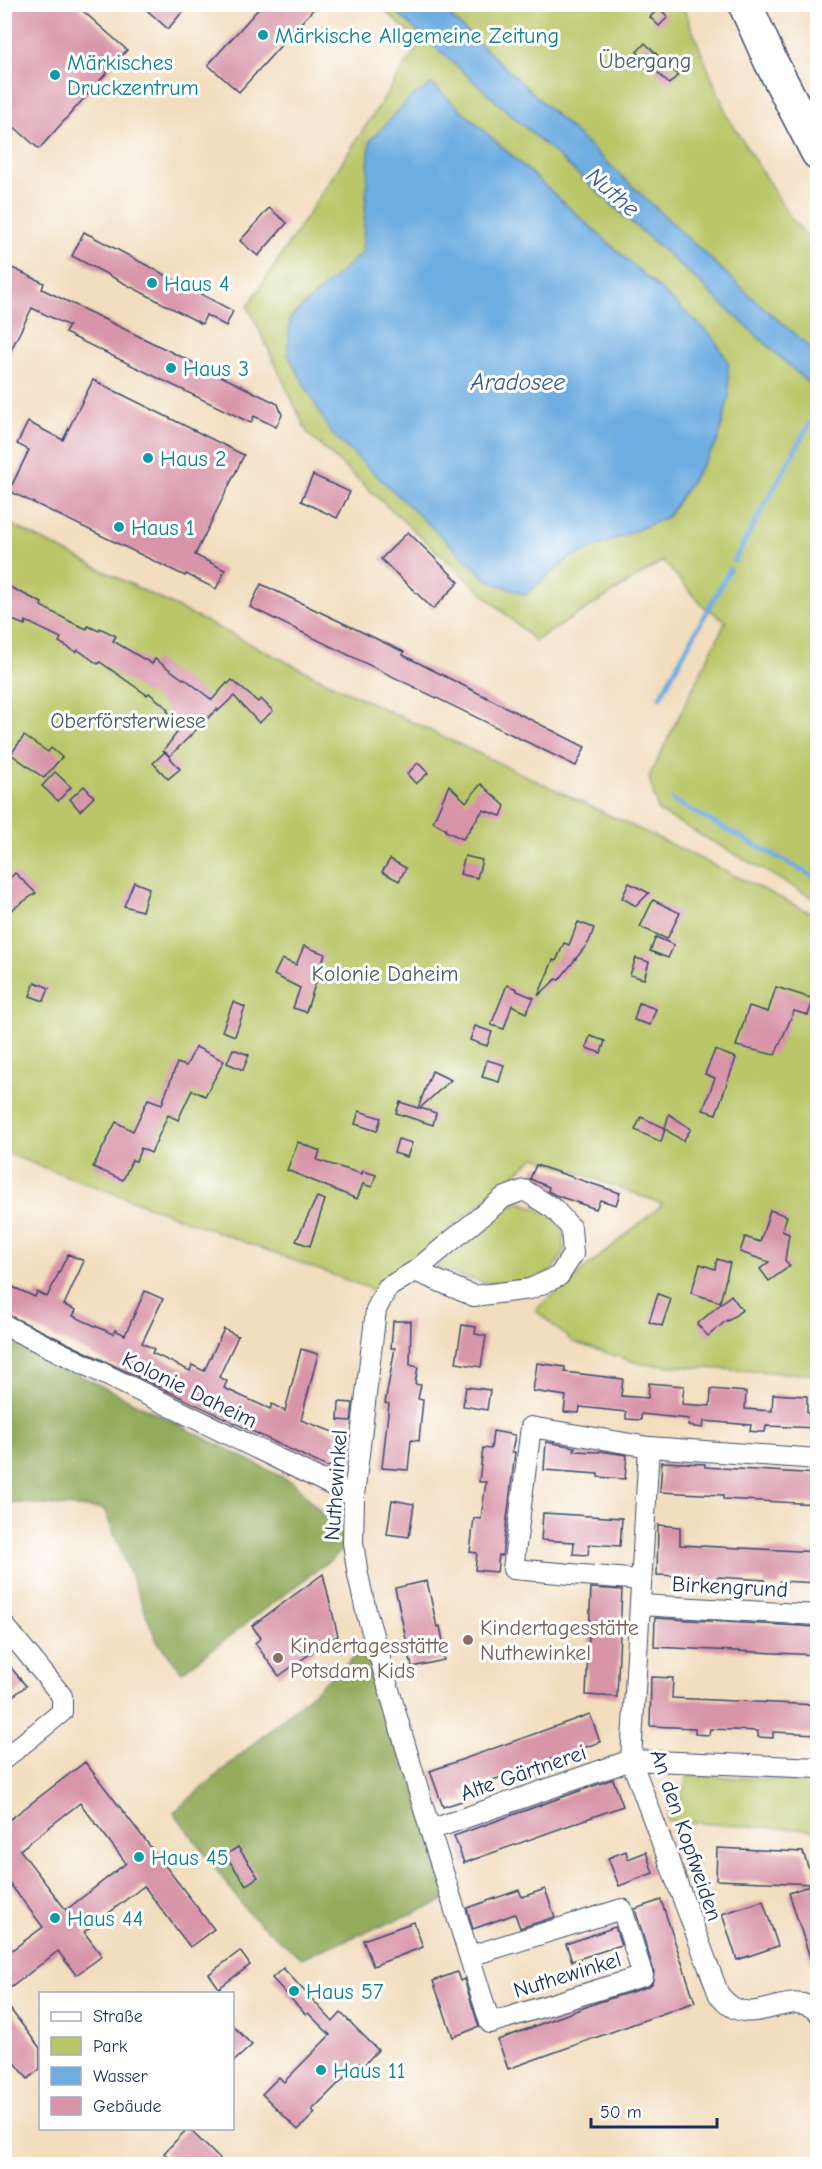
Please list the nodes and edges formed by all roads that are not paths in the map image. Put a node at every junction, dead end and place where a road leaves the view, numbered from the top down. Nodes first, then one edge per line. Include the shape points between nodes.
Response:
1 (745, 4) edge
2 (818, 153) edge
3 (415, 1271) junction
4 (4, 1325) edge
5 (649, 1447) junction
6 (818, 1459) edge
7 (354, 1496) junction
8 (641, 1580) junction
9 (640, 1605) junction
10 (818, 1615) edge
11 (4, 1624) edge
12 (4, 1759) edge
13 (631, 1760) junction
14 (818, 1768) edge
15 (430, 1830) junction
16 (470, 1956) junction
17 (818, 2012) edge

1 - 2 highway
3 - 3 street, Nuthewinkel via 474,1296 530,1289 559,1276 573,1254 571,1228 554,1209 524,1190 503,1198
3 - 7 street, Nuthewinkel via 387,1288 376,1310
4 - 7 street, Kolonie Daheim
5 - 6 street
5 - 8 street, An den Kopfweiden
5 - 8 street via 531,1427 513,1569
7 - 15 street, Nuthewinkel via 353,1543 366,1611
8 - 9 street, An den Kopfweiden
9 - 10 street, Birkengrund
9 - 13 street, An den Kopfweiden
11 - 12 street via 63,1696 62,1712
13 - 14 street
13 - 15 street, Alte Gärtnerei
13 - 17 street, An den Kopfweiden via 719,1995 734,2008 752,2012 796,2002
15 - 16 street, Nuthewinkel
16 - 16 street, Nuthewinkel via 622,1909 643,1976 490,2023

